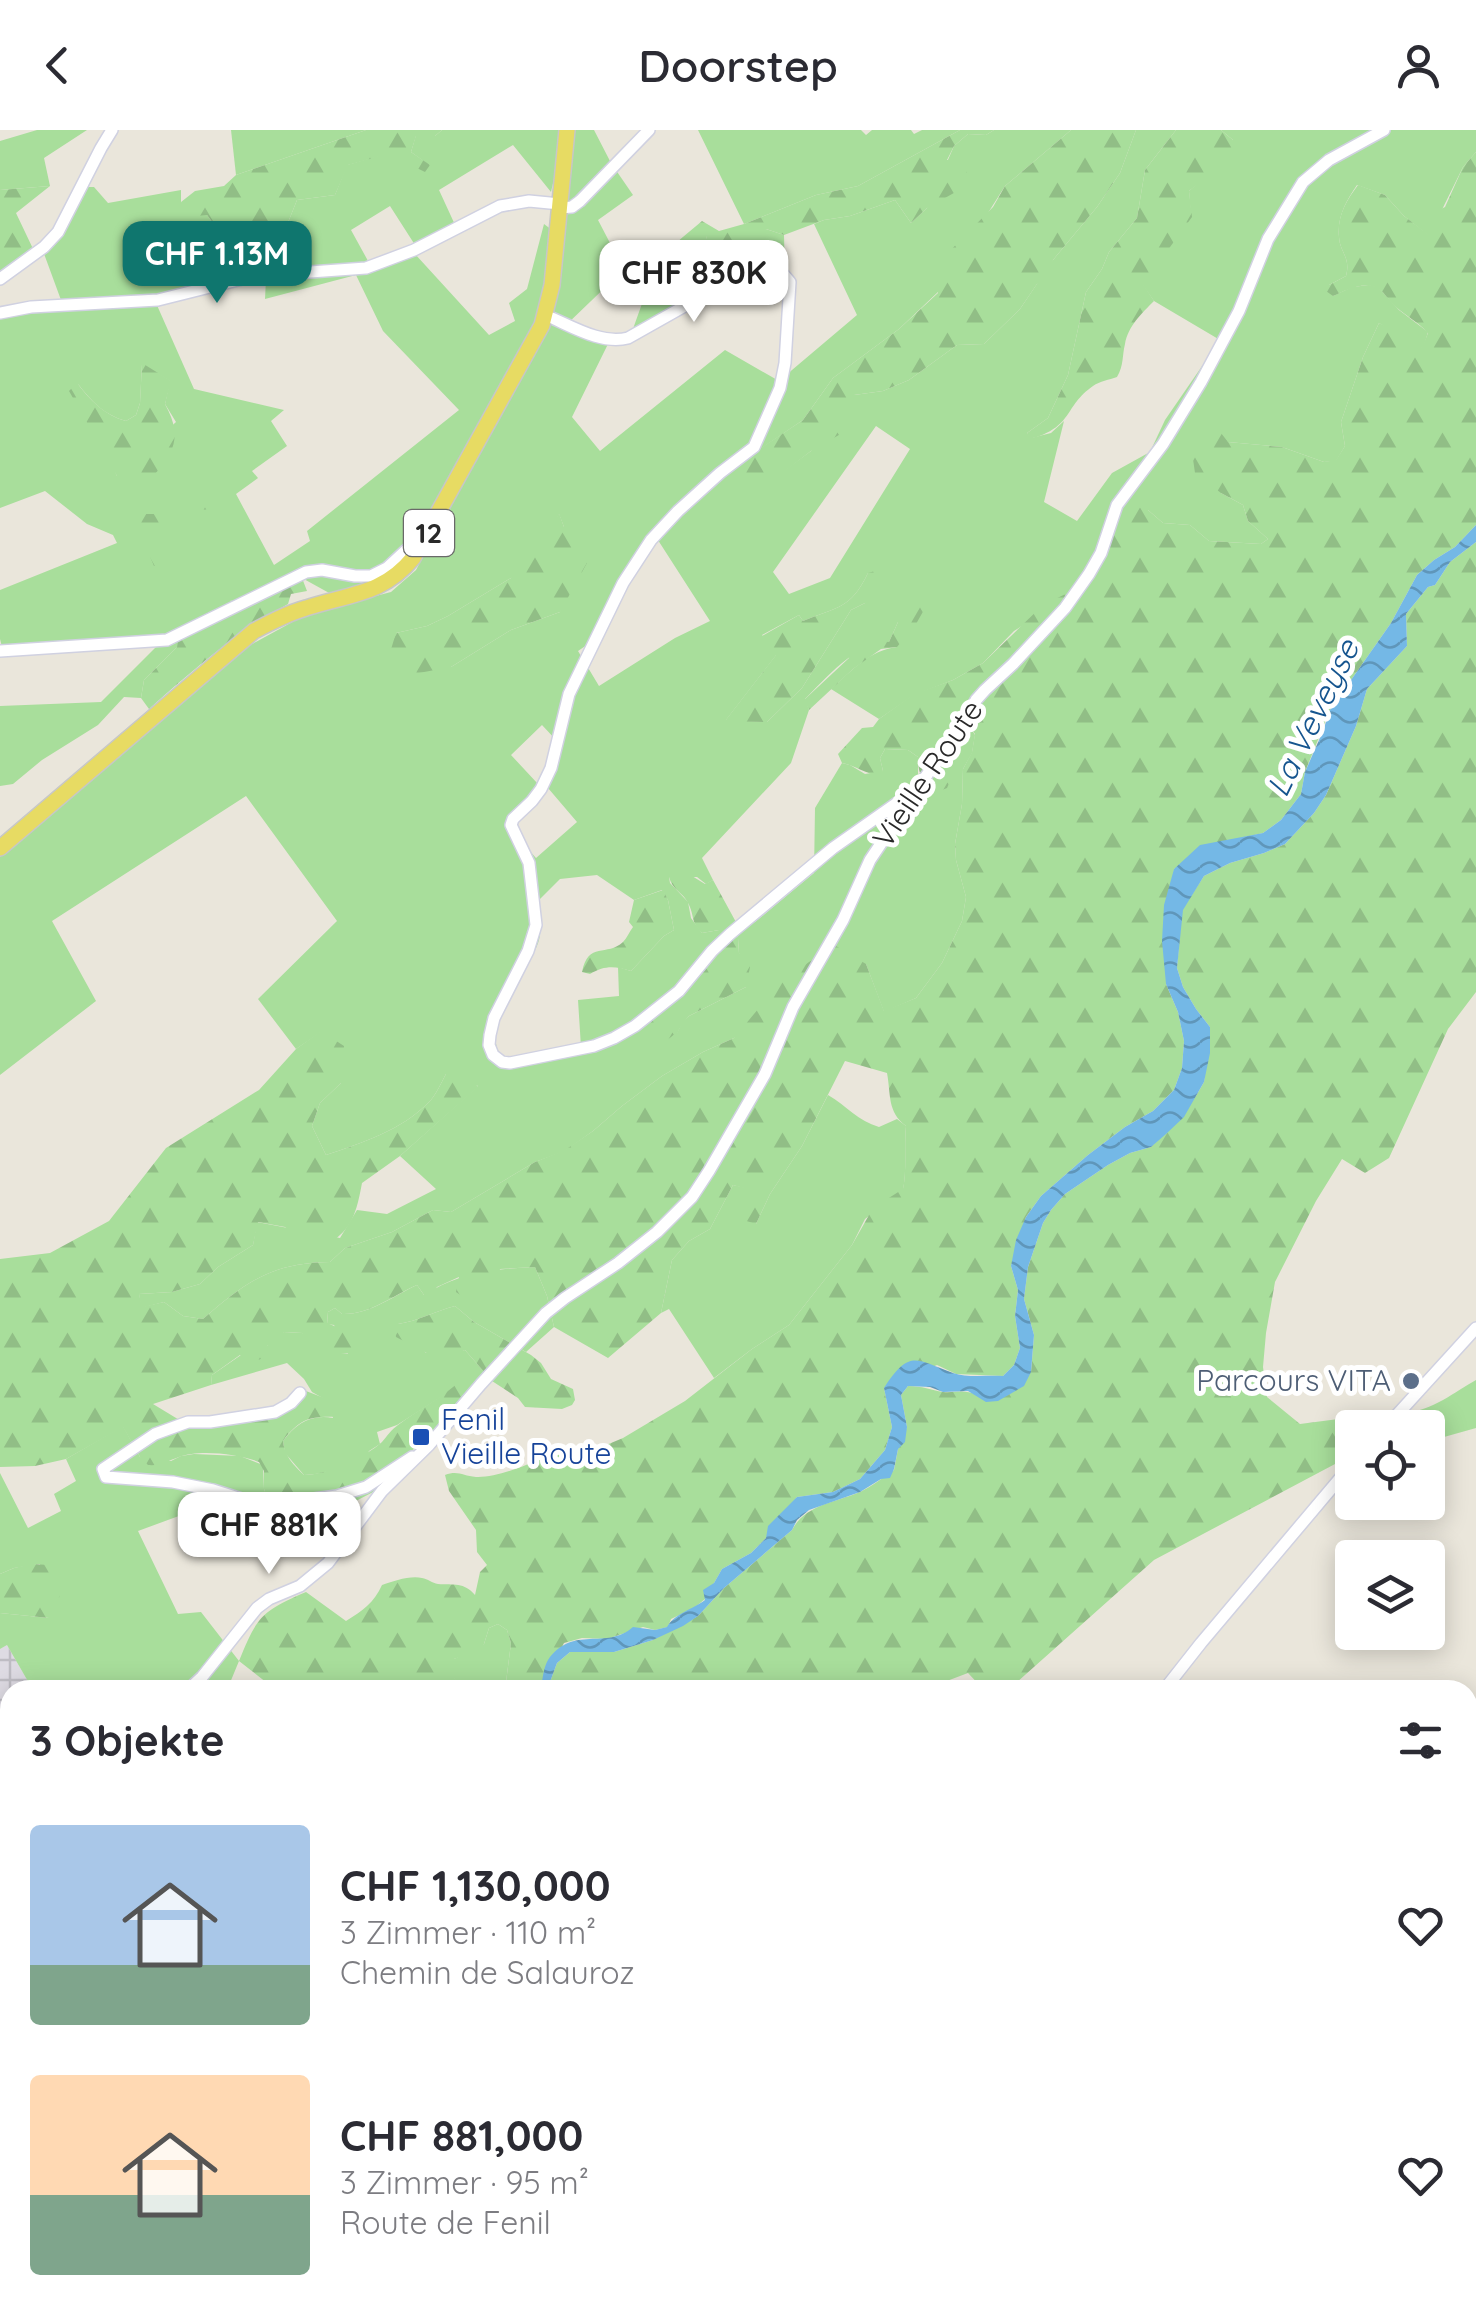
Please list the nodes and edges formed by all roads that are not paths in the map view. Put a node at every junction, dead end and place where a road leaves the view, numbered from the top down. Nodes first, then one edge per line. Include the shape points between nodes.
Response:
1 (112, 130) edge
2 (568, 130) edge
3 (650, 130) edge
4 (1384, 130) edge
5 (560, 206) junction
6 (0, 279) edge
7 (0, 313) edge
8 (545, 315) junction
9 (423, 543) junction
10 (0, 651) edge
11 (908, 803) junction
12 (0, 848) edge
13 (1476, 1328) edge
14 (300, 1393) dead end
15 (1401, 1410) edge
16 (430, 1445) junction
17 (1335, 1484) edge
18 (199, 1680) edge
19 (1172, 1680) edge

1 - 6 street via 58,232
2 - 5 main road, 12
3 - 5 street via 580,201
4 - 11 street, Vieille Route via 1320,166 1295,193 1202,382 1118,505 1089,574 1066,608 976,700
5 - 7 street via 500,206 366,268 254,276 158,300
5 - 8 main road, 12
8 - 9 main road, 12
8 - 11 street via 618,340 738,276 784,276 790,282 786,362 754,446 678,511 623,583 568,694 551,768 513,819 529,863 536,926 492,1027 493,1054 504,1063 522,1062 594,1046 629,1030 833,848 896,803
9 - 10 street via 371,576 306,572 167,640
9 - 12 main road, 12 via 402,572 378,588 254,631
11 - 16 street, Vieille Route via 866,868 765,1074 699,1188 658,1232 546,1313
13 - 15 street
14 - 16 street via 275,1412 188,1422 155,1434 103,1469 106,1477 284,1503 366,1487
16 - 18 street via 382,1490 328,1564 257,1608
17 - 19 street

